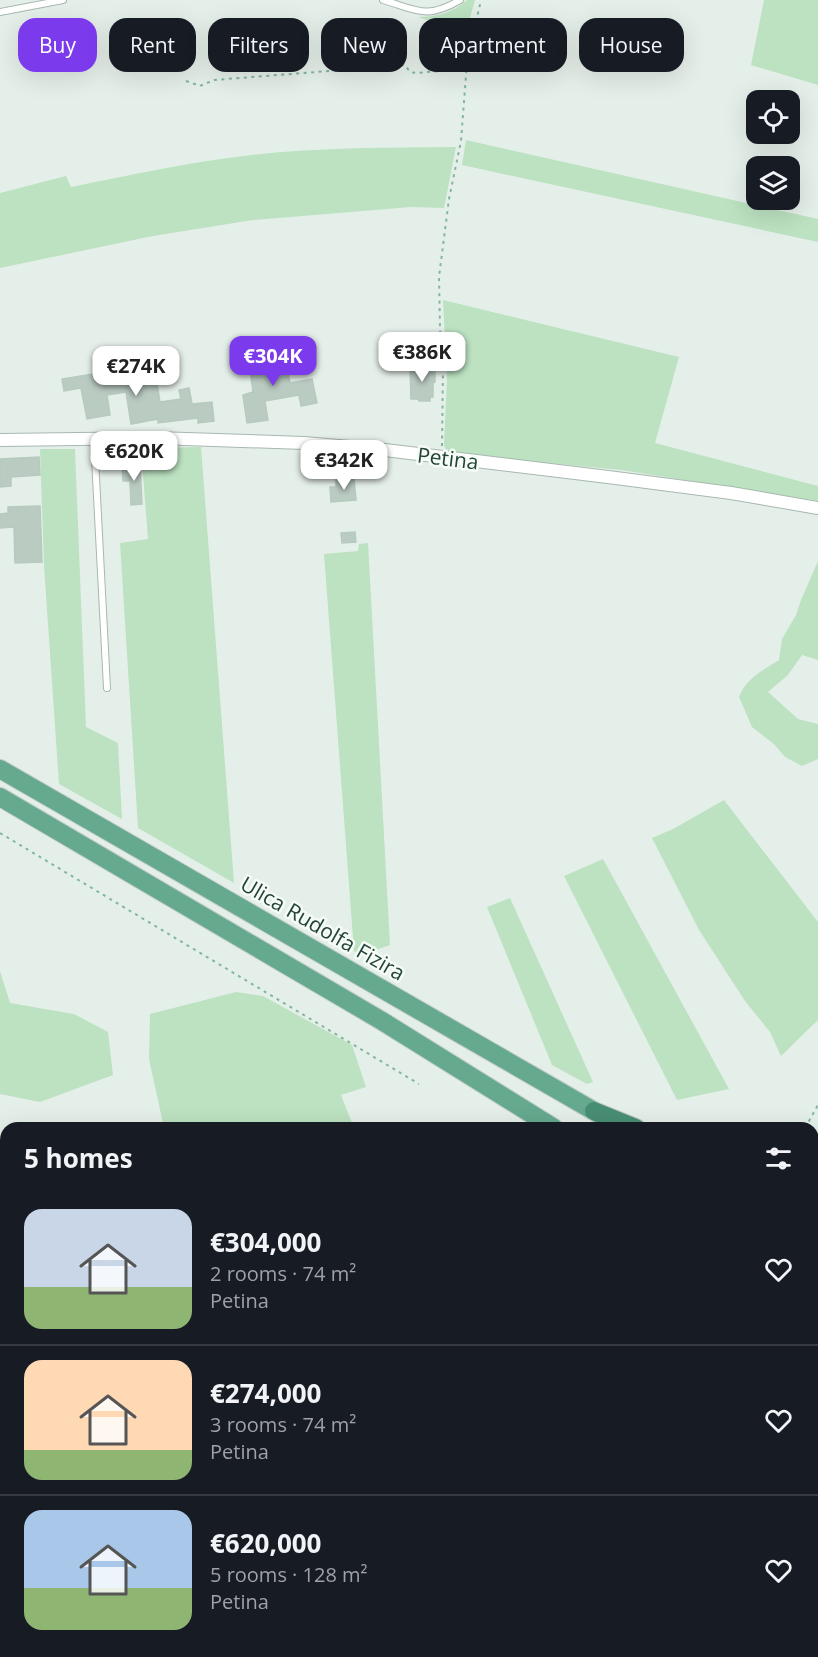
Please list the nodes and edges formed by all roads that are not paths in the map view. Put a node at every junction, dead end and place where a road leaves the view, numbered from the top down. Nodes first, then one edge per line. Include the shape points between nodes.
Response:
1 (63, 0) edge
2 (383, 0) edge
3 (460, 0) edge
4 (0, 12) edge
5 (1, 439) edge
6 (94, 439) junction
7 (818, 508) edge
8 (107, 688) dead end
9 (0, 770) edge
10 (0, 797) edge
11 (594, 1111) junction
12 (544, 1122) edge
13 (613, 1122) edge
14 (621, 1122) edge

1 - 4 lane
2 - 3 lane via 426,13
5 - 6 street, Petina
6 - 7 street, Petina via 284,442 440,456 731,493
6 - 8 lane
9 - 11 main road, Ulica Rudolfa Fizira
10 - 12 main road via 382,1021
11 - 13 main road, Ulica Rudolfa Fizira
11 - 14 highway

